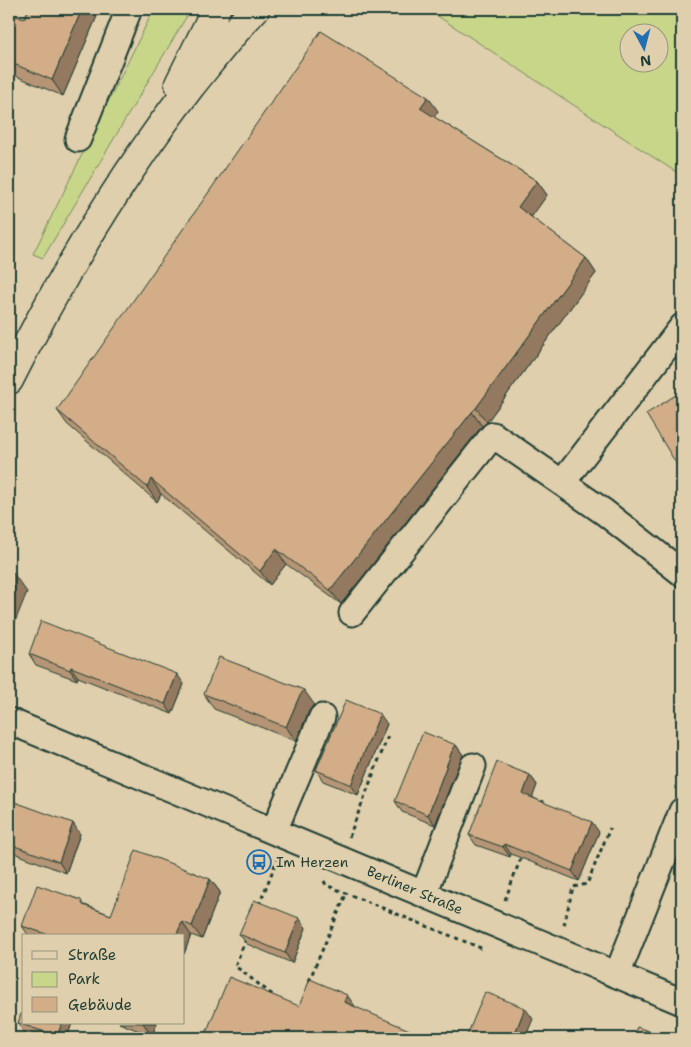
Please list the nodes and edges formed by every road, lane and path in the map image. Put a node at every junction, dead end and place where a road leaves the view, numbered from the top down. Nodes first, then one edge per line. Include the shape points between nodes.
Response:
1 (129, 9) edge
2 (216, 9) edge
3 (255, 9) edge
4 (154, 134) junction
5 (78, 138) dead end
6 (682, 327) edge
7 (9, 380) edge
8 (562, 483) junction
9 (682, 573) edge
10 (352, 613) dead end
11 (322, 717) dead end
12 (9, 720) edge
13 (388, 736) dead end
14 (473, 766) dead end
15 (544, 798) dead end
16 (541, 806) edge
17 (682, 811) edge
18 (610, 828) dead end
19 (280, 834) junction
20 (524, 851) edge
21 (349, 863) junction
22 (424, 894) junction
23 (257, 911) edge
24 (496, 924) junction
25 (246, 939) edge
26 (558, 950) junction
27 (617, 974) junction
28 (308, 984) edge
29 (276, 997) edge
30 (682, 1002) edge

1 - 5 street
2 - 4 highway
3 - 4 highway
4 - 7 highway via 64,277
6 - 8 street
8 - 9 street
8 - 10 street via 493,435
11 - 19 street
12 - 19 street, Berliner Straße
13 - 21 path
14 - 22 street
15 - 16 path
17 - 27 street
18 - 26 path via 587,884 573,887
19 - 21 street, Berliner Straße
19 - 23 path
20 - 24 path
21 - 22 street, Berliner Straße
21 - 28 path
22 - 24 street, Berliner Straße
24 - 26 street, Berliner Straße
25 - 29 path via 235,966
26 - 27 street, Berliner Straße
27 - 30 street, Berliner Straße

